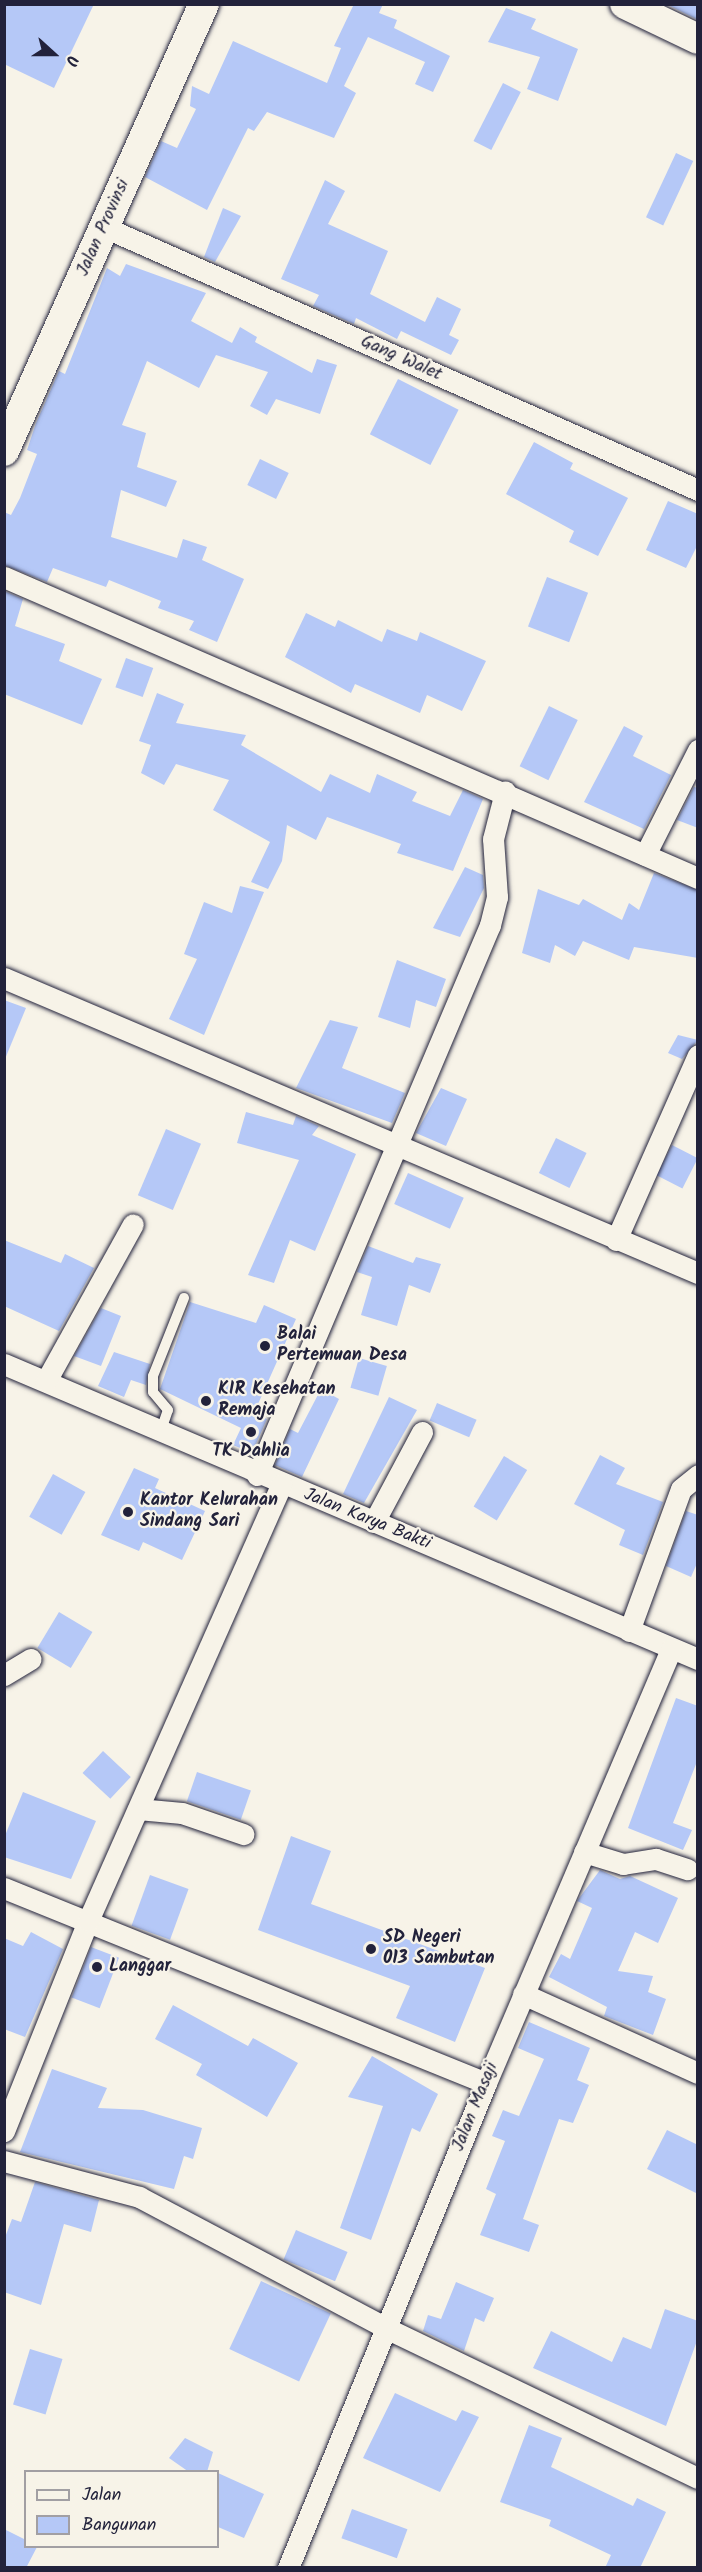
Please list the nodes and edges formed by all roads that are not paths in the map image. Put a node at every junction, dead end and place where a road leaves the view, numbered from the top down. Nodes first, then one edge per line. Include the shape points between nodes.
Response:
1 (204, 4) edge
2 (626, 4) edge
3 (698, 39) edge
4 (104, 227) junction
5 (4, 451) edge
6 (698, 490) edge
7 (4, 577) edge
8 (698, 750) edge
9 (505, 792) junction
10 (645, 855) junction
11 (698, 878) edge
12 (4, 978) edge
13 (698, 1055) edge
14 (397, 1146) junction
15 (133, 1224) dead end
16 (616, 1240) junction
17 (698, 1273) edge
18 (184, 1298) dead end
19 (4, 1364) edge
20 (46, 1381) junction
21 (422, 1432) dead end
22 (160, 1433) junction
23 (257, 1475) junction
24 (698, 1475) edge
25 (281, 1485) junction
26 (374, 1522) junction
27 (629, 1631) junction
28 (672, 1648) junction
29 (31, 1659) dead end
30 (698, 1659) edge
31 (4, 1675) edge
32 (138, 1809) junction
33 (243, 1834) dead end
34 (584, 1852) junction
35 (687, 1869) dead end
36 (4, 1888) edge
37 (88, 1921) junction
38 (523, 1994) junction
39 (698, 2073) edge
40 (486, 2083) junction
41 (4, 2131) edge
42 (4, 2161) edge
43 (386, 2328) junction
44 (698, 2478) edge
45 (288, 2568) edge

1 - 4 main road, Jalan Provinsi
2 - 3 main road
4 - 5 main road, Jalan Provinsi
4 - 6 street, Gang Walet
7 - 9 street
8 - 10 street
9 - 10 street
9 - 14 street via 493,848 497,897 490,925
10 - 11 street
12 - 14 street
13 - 16 street
14 - 16 street
14 - 23 street
15 - 20 street
16 - 17 street
18 - 22 lane via 153,1376 153,1392 168,1410
19 - 20 street, Jalan Karya Bakti
20 - 22 street, Jalan Karya Bakti
21 - 26 street
22 - 23 street, Jalan Karya Bakti
23 - 25 street, Jalan Karya Bakti
24 - 27 street via 681,1490
25 - 26 street, Jalan Karya Bakti
25 - 32 street
26 - 27 street, Jalan Karya Bakti
27 - 28 street, Jalan Karya Bakti
28 - 30 street, Jalan Karya Bakti
28 - 34 street, Jalan Masaji
29 - 31 street
32 - 33 street via 182,1813
32 - 37 street
34 - 35 street via 622,1864 656,1859
34 - 38 street, Jalan Masaji
36 - 37 street
37 - 40 street
37 - 41 street
38 - 39 street
38 - 40 street, Jalan Masaji
40 - 43 street, Jalan Masaji
42 - 43 street via 139,2198
43 - 44 street
43 - 45 street, Jalan Masaji

